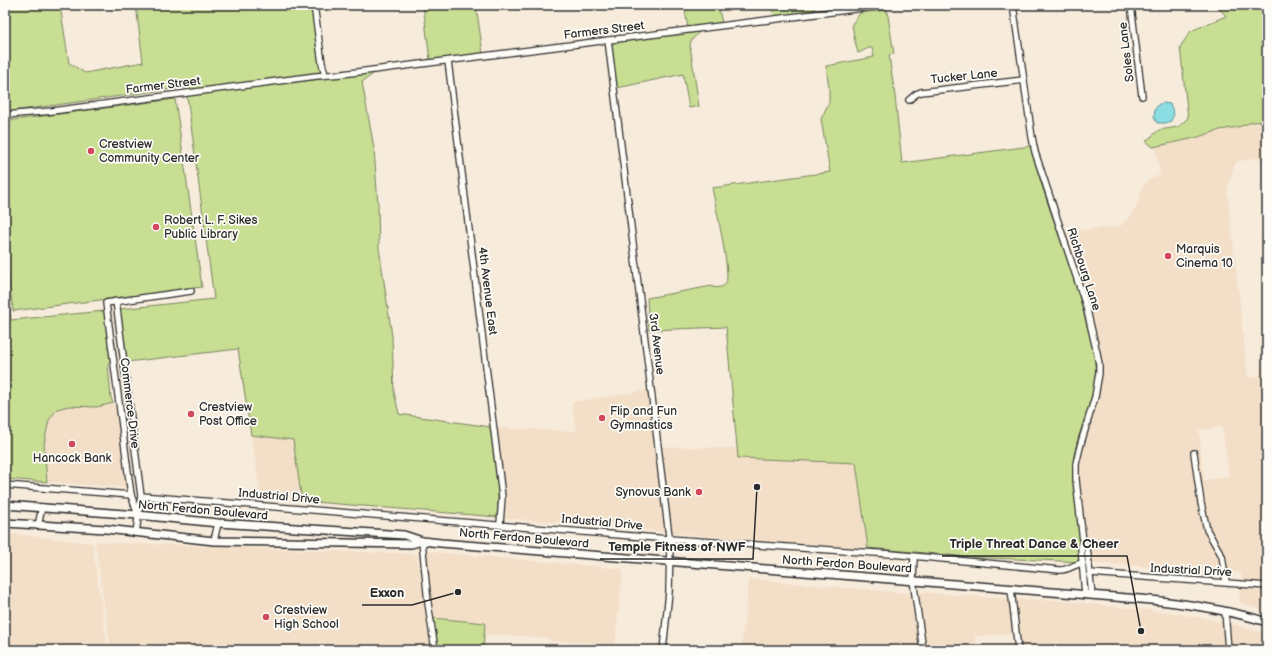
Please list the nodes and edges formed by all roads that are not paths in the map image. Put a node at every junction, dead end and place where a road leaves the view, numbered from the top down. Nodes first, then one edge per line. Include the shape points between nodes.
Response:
1 (314, 5) edge
2 (886, 5) edge
3 (1013, 5) edge
4 (1131, 5) edge
5 (608, 40) junction
6 (448, 61) junction
7 (325, 75) junction
8 (1024, 80) junction
9 (1142, 96) dead end
10 (909, 100) dead end
11 (5, 115) edge
12 (191, 291) dead end
13 (116, 301) junction
14 (125, 375) junction
15 (115, 376) junction
16 (1194, 453) dead end
17 (136, 454) junction
18 (126, 455) junction
19 (5, 485) edge
20 (131, 495) junction
21 (141, 496) junction
22 (5, 505) edge
23 (42, 507) junction
24 (138, 515) junction
25 (5, 523) edge
26 (218, 523) junction
27 (500, 524) junction
28 (38, 526) junction
29 (136, 533) junction
30 (669, 539) junction
31 (214, 541) junction
32 (422, 541) junction
33 (1083, 541) junction
34 (914, 557) junction
35 (670, 561) junction
36 (1083, 563) junction
37 (1090, 573) junction
38 (913, 580) junction
39 (1226, 582) junction
40 (1267, 586) edge
41 (1011, 589) junction
42 (1089, 595) junction
43 (1225, 611) junction
44 (1267, 622) edge
45 (435, 650) edge
46 (664, 650) edge
47 (923, 650) edge
48 (1018, 650) edge
49 (1228, 650) edge

1 - 7 street
2 - 5 street, Farmers Street
3 - 8 street, Richbourg Lane
4 - 9 street, Soles Lane
5 - 6 street, Farmers Street
5 - 30 street, 3rd Avenue
6 - 7 street, Farmers Street
6 - 27 street, 4th Avenue East via 502,497
7 - 11 street, Farmer Street
8 - 10 street, Tucker Lane via 921,92
8 - 33 street, Richbourg Lane via 1032,137 1086,306 1098,358 1098,382 1076,464
12 - 13 street, Commerce Drive
13 - 14 street, Commerce Drive
13 - 15 street, Commerce Drive via 106,303
14 - 15 street
14 - 17 street, Commerce Drive
15 - 18 street, Commerce Drive
16 - 39 street via 1207,530 1222,556
17 - 18 street
17 - 21 street, Commerce Drive
18 - 20 street, Commerce Drive
19 - 20 street
20 - 24 street, Commerce Drive
21 - 24 street, Commerce Drive
21 - 27 street, Industrial Drive
22 - 23 main road, North Ferdon Boulevard
23 - 24 main road, North Ferdon Boulevard
23 - 28 street
24 - 26 main road, North Ferdon Boulevard
24 - 29 street, Commerce Drive
25 - 28 main road, North Ferdon Boulevard
26 - 31 street
26 - 32 main road, North Ferdon Boulevard via 404,535
27 - 30 street, Industrial Drive
28 - 29 main road, North Ferdon Boulevard
29 - 31 main road, North Ferdon Boulevard
30 - 34 street, Industrial Drive
30 - 35 street, 3rd Avenue
31 - 32 main road, North Ferdon Boulevard via 411,544
32 - 35 main road, North Ferdon Boulevard
32 - 45 street
33 - 36 street, Richbourg Lane
33 - 37 street, Richbourg Lane via 1088,548
34 - 36 street, Industrial Drive via 1060,570
34 - 38 street
35 - 38 main road, North Ferdon Boulevard
35 - 46 street, 3rd Avenue
36 - 42 street, Richbourg Lane
37 - 39 street, Industrial Drive
37 - 42 street, Richbourg Lane
38 - 41 main road, North Ferdon Boulevard
38 - 47 street
39 - 40 street, Industrial Drive
41 - 42 main road, North Ferdon Boulevard
41 - 48 street
42 - 43 main road, North Ferdon Boulevard via 1179,603
43 - 44 main road, North Ferdon Boulevard
43 - 49 street

